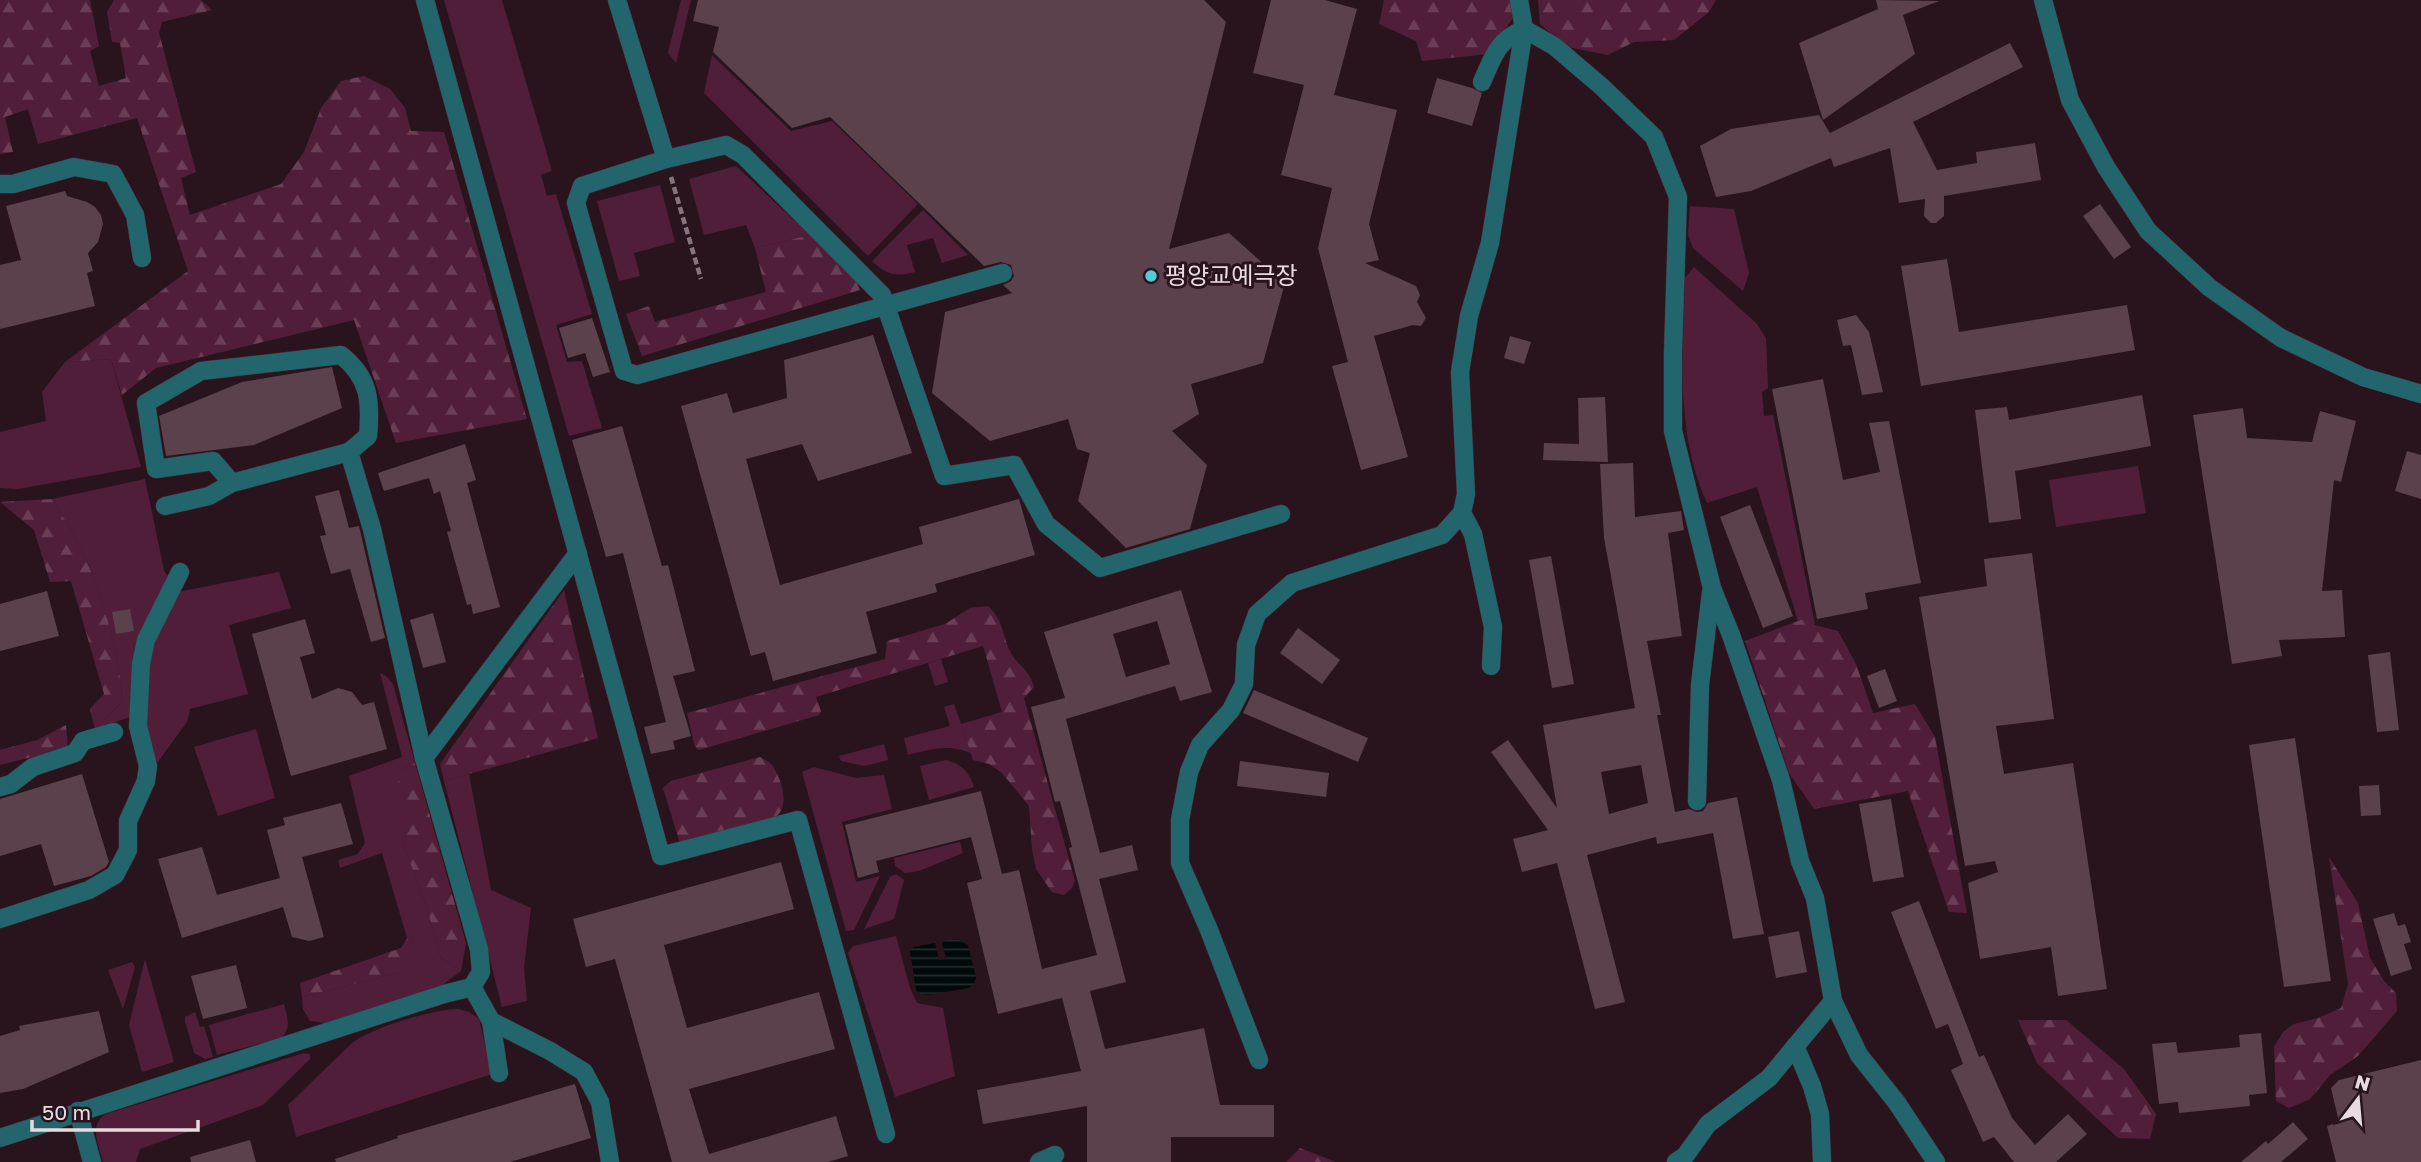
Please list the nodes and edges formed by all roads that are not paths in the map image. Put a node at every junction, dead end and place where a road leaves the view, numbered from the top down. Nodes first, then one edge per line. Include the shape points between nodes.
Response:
1 (425, 0) edge
2 (617, 0) edge
3 (1520, 0) edge
4 (2043, 0) edge
5 (1524, 29) junction
6 (1482, 82) dead end
7 (666, 159) junction
8 (0, 184) edge
9 (142, 258) dead end
10 (1003, 273) dead end
11 (887, 307) junction
12 (2421, 394) edge
13 (349, 452) junction
14 (232, 483) junction
15 (165, 506) dead end
16 (1462, 513) junction
17 (1281, 514) dead end
18 (578, 552) junction
19 (180, 572) dead end
20 (1712, 589) junction
21 (1491, 666) dead end
22 (114, 732) dead end
23 (424, 758) junction
24 (0, 787) edge
25 (1697, 801) dead end
26 (0, 919) edge
27 (471, 987) junction
28 (1833, 1001) junction
29 (491, 1021) junction
30 (1795, 1046) junction
31 (1259, 1060) dead end
32 (499, 1073) dead end
33 (78, 1111) junction
34 (886, 1134) dead end
35 (0, 1138) edge
36 (605, 1161) edge
37 (92, 1162) edge
38 (1676, 1162) edge
39 (1822, 1162) edge
40 (1936, 1162) edge

1 - 18 street
2 - 7 street
3 - 5 street
4 - 12 street via 2070,100 2148,231 2210,288 2281,338 2363,377
5 - 6 street via 1508,36 1494,53
5 - 16 street via 1490,243 1469,316 1460,372 1466,494
5 - 20 street via 1554,46 1654,137 1678,197 1673,431
7 - 11 street via 726,145 743,155 882,295
7 - 11 street via 582,186 576,203 624,372 637,375
8 - 9 street via 74,167 113,174 135,215
10 - 11 street
11 - 17 street via 944,476 1014,465 1046,524 1100,568
13 - 14 street
13 - 14 street via 368,436 370,405 357,368 341,355 201,371 145,403 156,470 213,461
13 - 23 street via 372,529
14 - 15 street via 209,496
16 - 21 street via 1473,534 1493,627
16 - 31 street via 1442,534 1292,583 1257,614 1246,645 1244,684 1231,710 1200,745 1189,772 1180,820 1181,863
18 - 23 street
18 - 34 street via 661,856 798,820
19 - 26 street via 146,640 141,664 138,726 148,766 128,821 124,858 115,875 89,890
20 - 25 street via 1700,685
20 - 28 street via 1782,780 1800,861 1815,898
22 - 24 street via 83,741 75,753 33,767
23 - 27 street via 479,949 481,972
27 - 29 street
27 - 33 street
28 - 30 street
28 - 40 street via 1859,1055
29 - 32 street
29 - 36 street via 584,1072 600,1102
30 - 38 street via 1769,1078 1708,1124
30 - 39 street via 1820,1114
33 - 35 street
33 - 37 street

